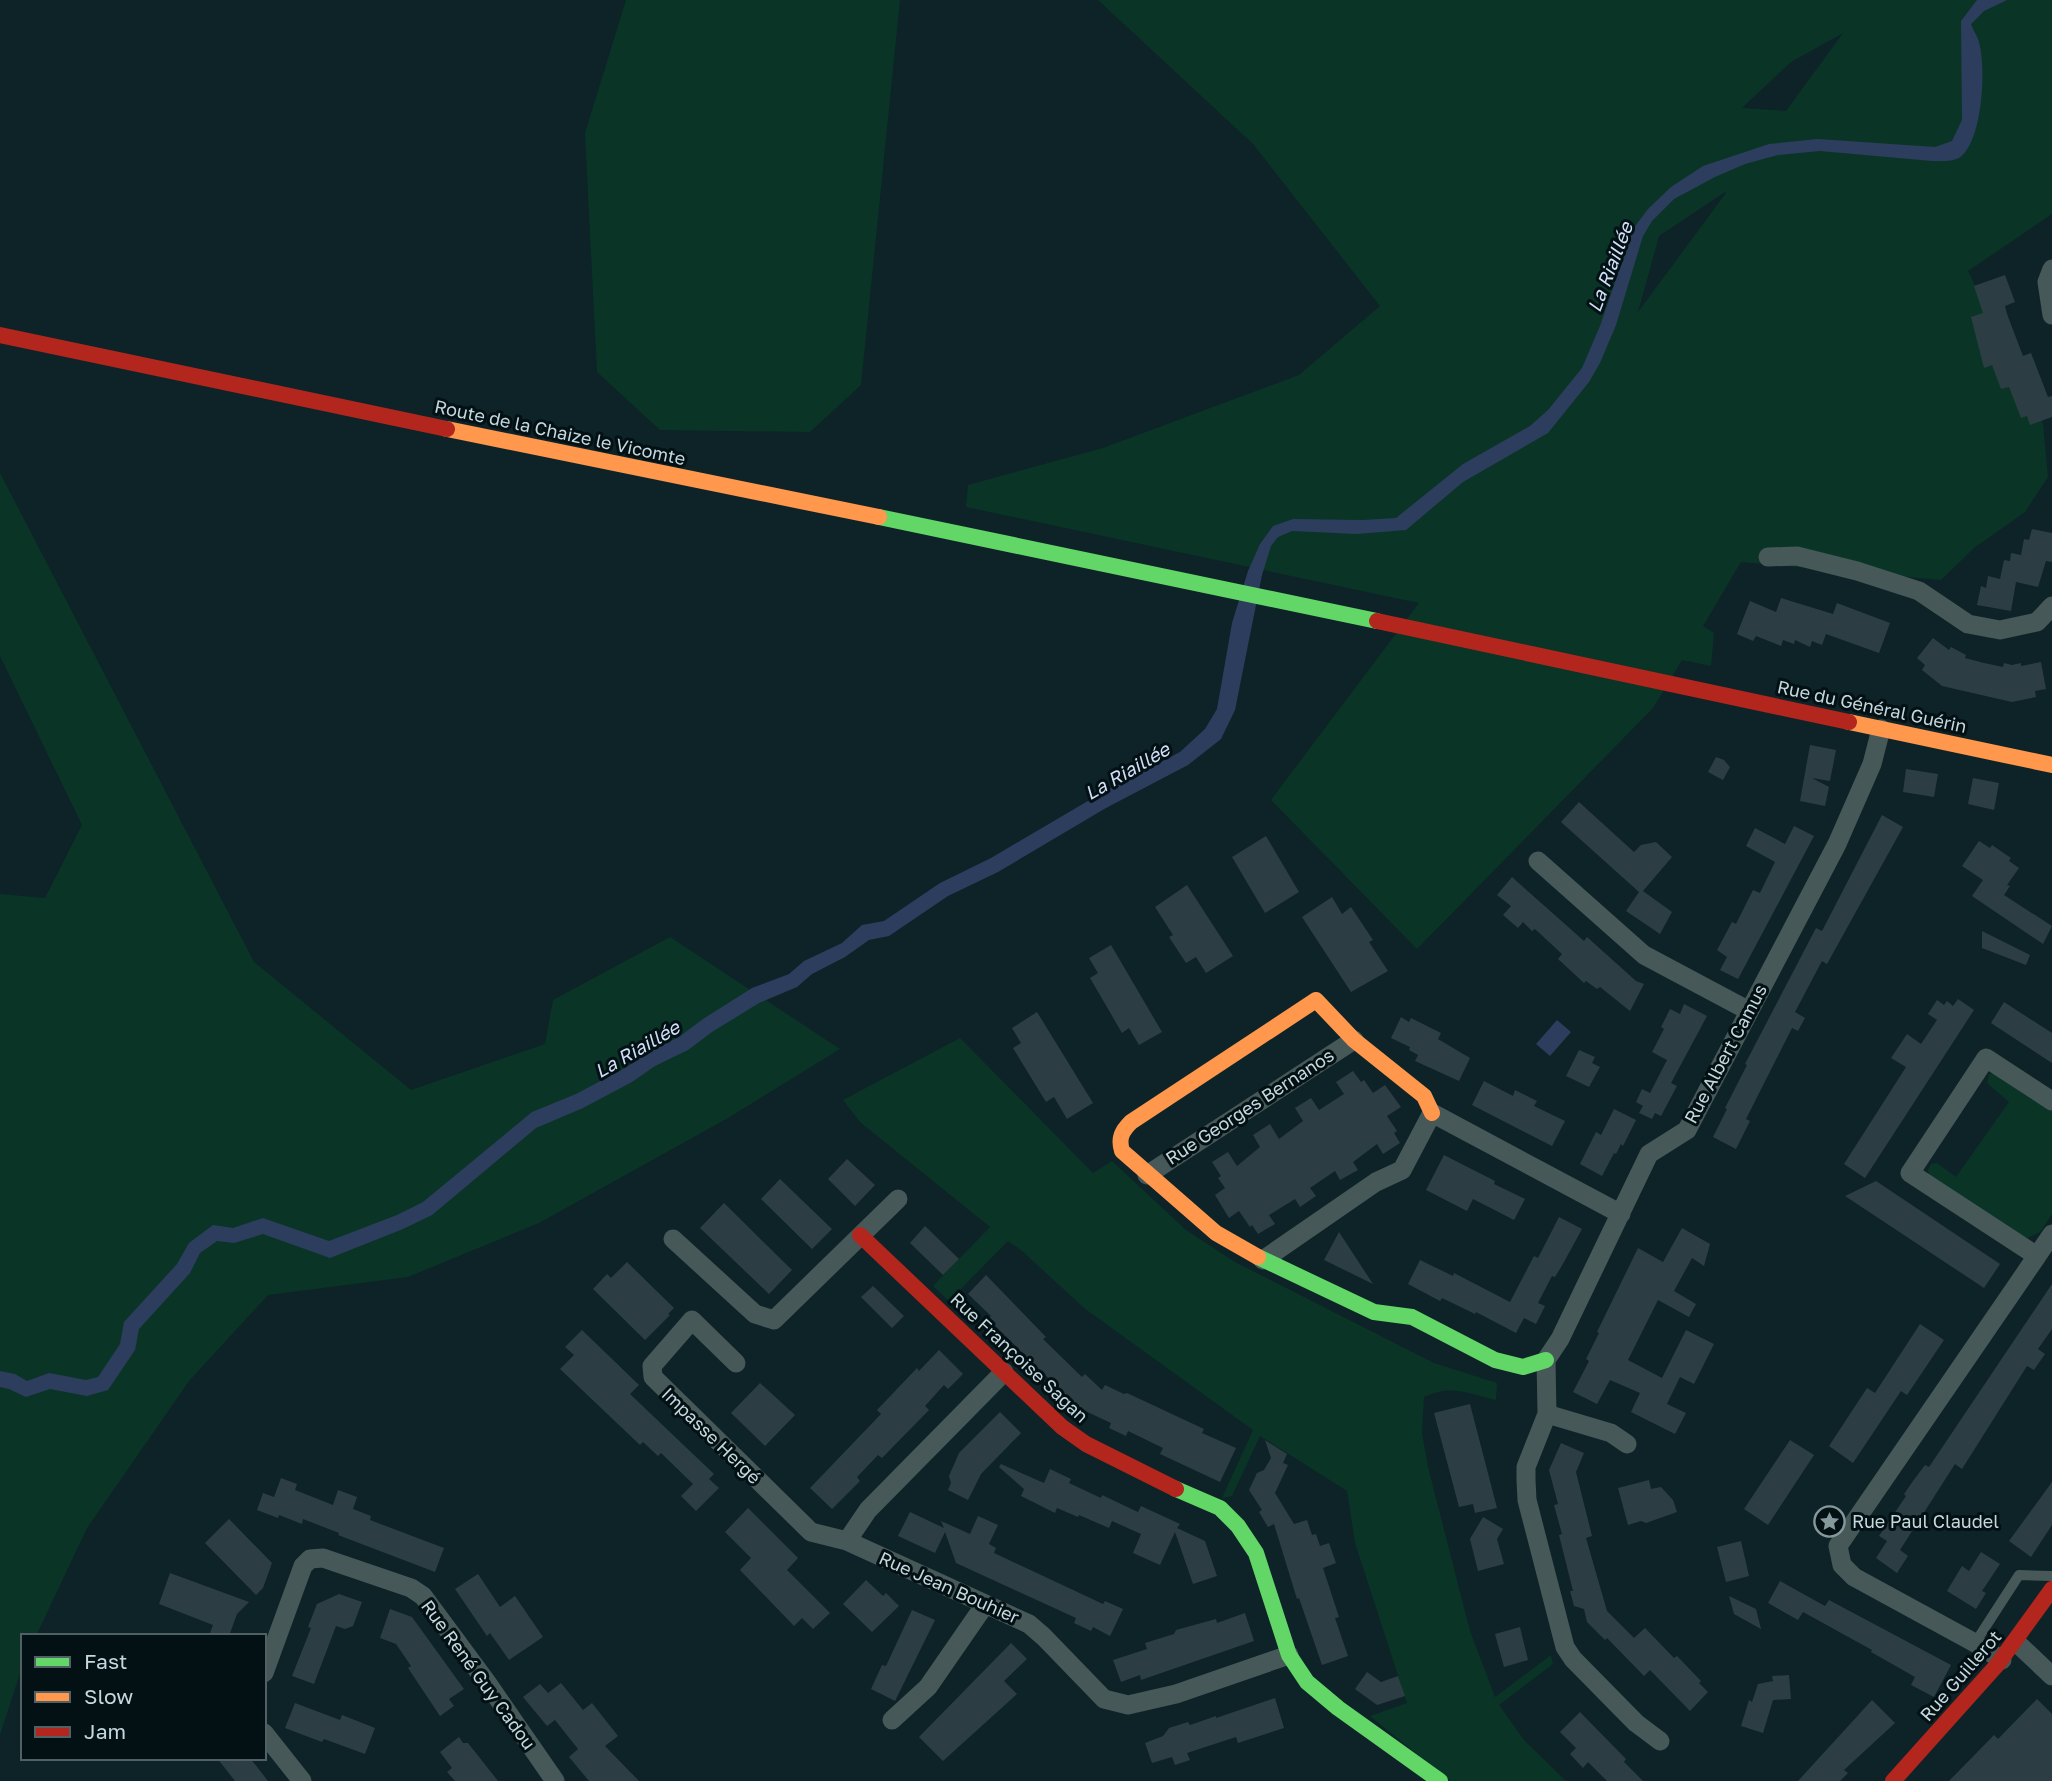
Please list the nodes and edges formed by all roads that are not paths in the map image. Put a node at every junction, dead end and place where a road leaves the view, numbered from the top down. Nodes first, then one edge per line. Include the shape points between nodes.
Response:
1 (2052, 269) edge
2 (2052, 315) edge
3 (0, 335) edge
4 (1768, 557) dead end
5 (1270, 598) joint
6 (2052, 606) edge
7 (1881, 729) junction
8 (2052, 765) edge
9 (1538, 861) dead end
10 (1749, 1011) junction
11 (1354, 1040) junction
12 (2052, 1101) edge
13 (1432, 1113) junction
14 (1147, 1175) junction
15 (898, 1199) dead end
16 (1621, 1214) junction
17 (2052, 1234) edge
18 (860, 1235) junction
19 (673, 1240) dead end
20 (2038, 1256) junction
21 (1263, 1260) junction
22 (1546, 1360) junction
23 (736, 1363) dead end
24 (1004, 1372) junction
25 (1547, 1414) junction
26 (1627, 1444) dead end
27 (847, 1541) junction
28 (2052, 1576) edge
29 (2052, 1589) edge
30 (984, 1606) junction
31 (2016, 1642) junction
32 (1975, 1643) junction
33 (1289, 1655) junction
34 (2002, 1660) junction
35 (266, 1668) edge
36 (2052, 1676) edge
37 (892, 1720) dead end
38 (266, 1736) edge
39 (1660, 1741) dead end
40 (302, 1781) edge
41 (555, 1781) edge
42 (1440, 1781) edge
43 (1893, 1781) edge

1 - 2 street via 2047,282
3 - 5 main road, Route de la Chaize le Vicomte
4 - 6 street via 1797,556 1857,570 1919,592 1968,624 2000,630 2037,622
5 - 7 main road, Rue du Général Guérin
7 - 8 main road, Rue du Général Guérin
7 - 10 street, Rue Albert Camus via 1872,764 1837,844
9 - 10 street via 1644,955
10 - 16 street, Rue Albert Camus via 1687,1130 1649,1154
11 - 13 main road via 1424,1096
11 - 14 street, Rue Georges Bernanos
11 - 14 main road via 1316,1000 1124,1129 1119,1141 1122,1151
12 - 20 street via 1986,1058 1910,1173
13 - 16 street
13 - 21 street via 1402,1170 1376,1182
14 - 21 main road via 1216,1233
15 - 18 street
16 - 22 street, Rue Albert Camus via 1558,1345
17 - 20 street
18 - 19 street via 774,1320 755,1314
18 - 24 main road, Rue Françoise Sagan
20 - 32 street via 1838,1546 1842,1565 1854,1577
21 - 22 main road via 1374,1312 1412,1317 1495,1360 1523,1367
22 - 25 street
23 - 27 street, Impasse Hergé via 692,1320 652,1366 653,1377 811,1532
24 - 27 street via 868,1510
24 - 33 main road, Rue Françoise Sagan via 1086,1444 1220,1508 1256,1553
25 - 26 street via 1611,1433
25 - 39 street via 1526,1467 1527,1500 1565,1647 1636,1723
27 - 30 street, Rue Jean Bouhier
28 - 32 lane via 2019,1575
29 - 31 main road, Rue Guillerot
30 - 33 street, Rue Jean Bouhier via 1029,1624 1104,1699 1128,1705 1176,1694
30 - 37 street via 928,1688
31 - 34 main road, Rue Guillerot
31 - 36 street
32 - 34 street
33 - 42 main road, Rue Françoise Sagan via 1307,1682 1338,1708
34 - 43 main road, Rue Guillerot
35 - 41 street, Rue René Guy Cadou via 303,1566 310,1559 323,1558 411,1588 423,1596
38 - 40 street

